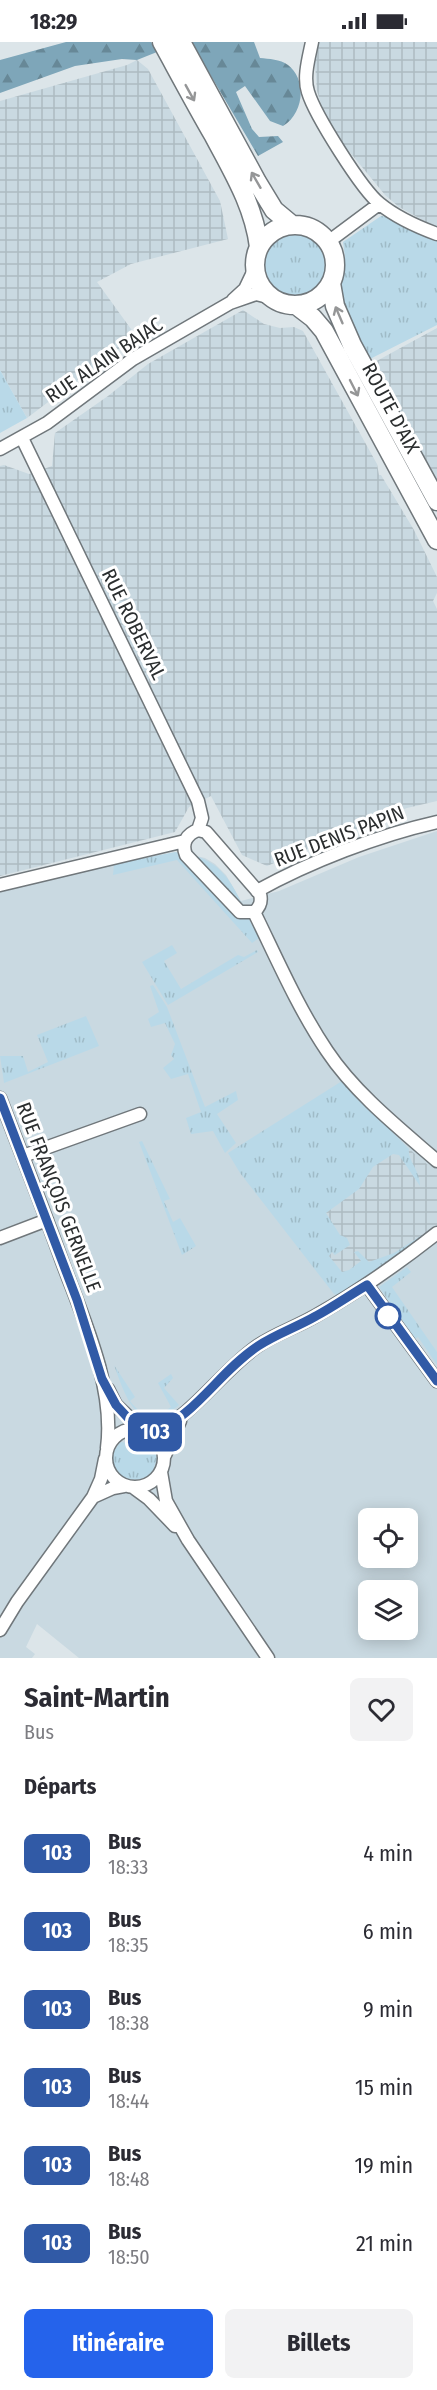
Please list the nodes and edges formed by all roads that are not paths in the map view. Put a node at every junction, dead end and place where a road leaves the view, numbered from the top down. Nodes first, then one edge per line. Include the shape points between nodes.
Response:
1 (162, 42) edge
2 (181, 42) edge
3 (312, 42) edge
4 (379, 204) junction
5 (292, 225) junction
6 (437, 234) edge
7 (328, 242) junction
8 (260, 247) junction
9 (255, 268) junction
10 (331, 283) junction
11 (272, 298) junction
12 (230, 303) junction
13 (296, 305) junction
14 (22, 438) junction
15 (0, 449) edge
16 (437, 501) edge
17 (437, 540) edge
18 (437, 822) edge
19 (198, 830) junction
20 (185, 841) junction
21 (0, 885) edge
22 (257, 891) junction
23 (255, 912) junction
24 (0, 1098) edge
25 (140, 1114) dead end
26 (23, 1156) junction
27 (437, 1161) edge
28 (47, 1220) junction
29 (437, 1233) edge
30 (0, 1238) edge
31 (367, 1285) junction
32 (102, 1379) junction
33 (437, 1381) edge
34 (181, 1418) junction
35 (146, 1431) junction
36 (106, 1454) junction
37 (165, 1455) junction
38 (161, 1472) junction
39 (129, 1487) junction
40 (93, 1497) junction
41 (188, 1540) junction
42 (0, 1630) edge
43 (268, 1658) edge

1 -> 8 main road via 250,207
5 -> 2 main road via 274,210 263,192
3 - 4 street via 306,78 308,92 322,122
4 - 6 street
4 - 7 street
5 - 7 main road via 312,229
5 - 8 main road via 273,232
7 - 10 main road via 334,255
8 - 9 main road
9 - 11 main road via 263,290
9 - 12 street via 245,289
10 - 13 main road via 322,295
16 -> 10 main road, ROUTE D'AIX via 352,345 335,306
11 - 12 street via 256,294
11 - 13 main road
12 - 14 street, RUE ALAIN BAJAC via 133,359
13 -> 17 main road, ROUTE D'AIX via 324,331
14 - 15 street, RUE ALAIN BAJAC
14 - 19 street, RUE ROBERVAL via 198,801 202,818
18 - 22 street, RUE DENIS PAPIN via 361,846
19 - 20 street
19 - 22 street via 206,832
20 - 21 street
20 - 23 street via 186,855 240,912
22 - 23 street via 261,899
23 - 27 street via 303,1012 328,1052 350,1079
24 - 26 street, RUE FRANÇOIS GERNELLE
25 - 26 street
26 - 28 street, RUE FRANÇOIS GERNELLE
28 - 30 street
28 - 32 street, RUE FRANÇOIS GERNELLE
29 - 31 street
31 - 33 street
31 - 34 street via 258,1345
32 - 35 street via 116,1405
32 - 36 street via 110,1431
34 - 35 street
34 - 37 street
35 - 36 street via 121,1432 112,1439
35 - 37 street via 160,1443
36 - 39 street via 114,1480
36 - 40 street
37 - 38 street
38 - 39 street via 145,1486
38 - 41 street via 166,1501
39 - 40 street via 113,1488
39 - 41 street via 149,1499
40 - 42 street
41 - 43 street

